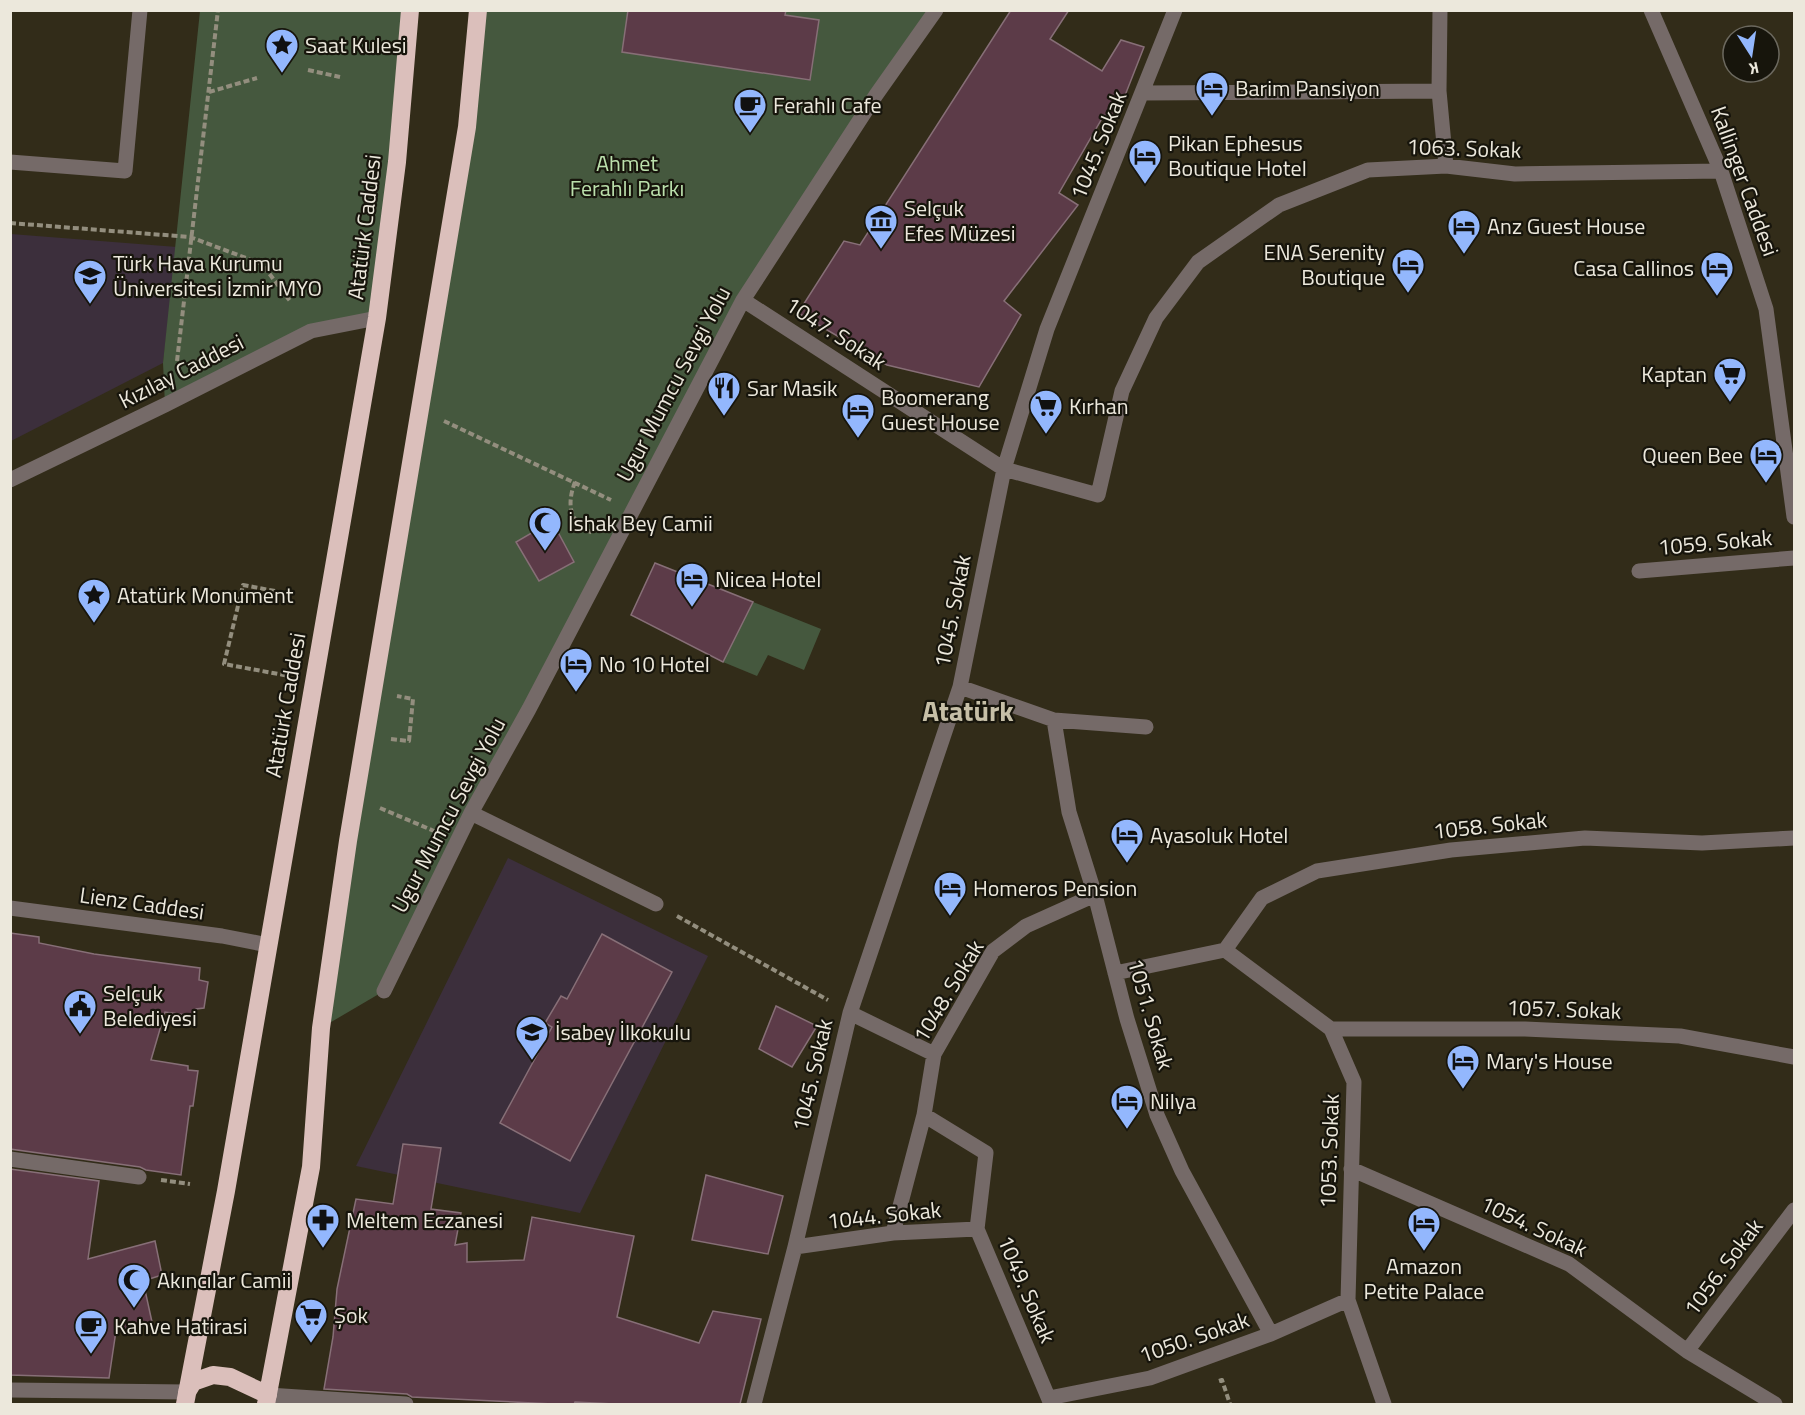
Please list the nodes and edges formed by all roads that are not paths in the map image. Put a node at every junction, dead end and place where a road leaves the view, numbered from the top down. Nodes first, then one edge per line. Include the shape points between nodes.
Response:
1 (140, 10) edge
2 (410, 10) edge
3 (478, 10) edge
4 (936, 10) edge
5 (1175, 10) edge
6 (1440, 10) edge
7 (1651, 10) edge
8 (1439, 91) junction
9 (1143, 93) junction
10 (10, 162) edge
11 (1446, 166) junction
12 (1721, 171) junction
13 (743, 300) junction
14 (377, 318) junction
15 (1004, 469) junction
16 (10, 480) edge
17 (1098, 495) joint
18 (1794, 517) edge
19 (1794, 558) edge
20 (1639, 571) dead end
21 (960, 687) junction
22 (1054, 720) junction
23 (1146, 727) dead end
24 (471, 813) junction
25 (1794, 838) edge
26 (1095, 895) junction
27 (656, 904) road end
28 (10, 908) edge
29 (268, 945) junction
30 (1225, 950) junction
31 (1114, 973) junction
32 (384, 991) dead end
33 (850, 1013) junction
34 (1331, 1029) junction
35 (934, 1054) junction
36 (1794, 1057) edge
37 (924, 1115) junction
38 (10, 1159) edge
39 (1351, 1169) junction
40 (139, 1177) dead end
41 (1794, 1210) edge
42 (977, 1229) junction
43 (893, 1233) junction
44 (795, 1247) junction
45 (1348, 1300) junction
46 (1271, 1334) junction
47 (1687, 1351) junction
48 (10, 1390) edge
49 (186, 1398) edge
50 (267, 1400) edge
51 (1050, 1401) edge
52 (406, 1404) edge
53 (754, 1404) edge
54 (1384, 1404) edge
55 (1775, 1404) edge

1 - 10 street via 125,171
2 - 14 highway, Atatürk Caddesi via 397,162
3 - 50 highway via 467,127 321,1028 311,1167
4 - 13 street, Ugur Mumcu Sevgi Yolu
5 - 9 street, 1045. Sokak
6 - 8 street
7 - 12 street, Kallinger Caddesi
8 - 9 street
8 - 11 street
9 - 15 street, 1045. Sokak via 1047,329
11 - 12 street, 1063. Sokak via 1515,174
11 - 17 street, 1063. Sokak via 1368,170 1280,206 1198,262 1156,318 1122,391
12 - 18 street, Kallinger Caddesi via 1767,309
13 - 15 street, 1047. Sokak
13 - 24 street, Ugur Mumcu Sevgi Yolu
14 - 16 street, Kızılay Caddesi via 311,331
14 - 29 highway, Atatürk Caddesi
15 - 17 street, 1047. Sokak
15 - 21 street, 1045. Sokak
19 - 20 street, 1059. Sokak
21 - 22 street
21 - 33 street, 1045. Sokak
22 - 23 street
22 - 26 street, 1051. Sokak via 1069,812
24 - 27 street
24 - 32 street, Ugur Mumcu Sevgi Yolu
25 - 30 street, 1058. Sokak via 1702,843 1585,838 1451,850 1317,871 1262,898
26 - 31 street, 1051. Sokak
26 - 35 street, 1048. Sokak via 1026,926 993,951
28 - 29 street, Lienz Caddesi
29 - 49 highway, Atatürk Caddesi
30 - 31 street
30 - 34 street, 1053. Sokak
31 - 46 street, 1051. Sokak via 1157,1115 1182,1172
33 - 35 street
33 - 44 street, 1045. Sokak
34 - 36 street, 1057. Sokak via 1525,1029 1680,1036
34 - 39 street, 1053. Sokak via 1354,1082
35 - 37 street, 1048. Sokak
37 - 42 street, 1049. Sokak via 986,1154
37 - 43 street, 1048. Sokak
38 - 40 street
39 - 45 street, 1053. Sokak
39 - 47 street, 1054. Sokak via 1569,1264
41 - 47 street, 1056. Sokak
42 - 43 street, 1044. Sokak
42 - 51 street, 1049. Sokak
43 - 44 street, 1044. Sokak
44 - 53 street, 1045. Sokak
45 - 46 street, 1050. Sokak
45 - 54 street, 1053. Sokak
46 - 51 street, 1050. Sokak via 1150,1378
47 - 55 street, 1054. Sokak
48 - 49 street
49 - 50 highway via 193,1382 213,1375 230,1377
50 - 52 street

